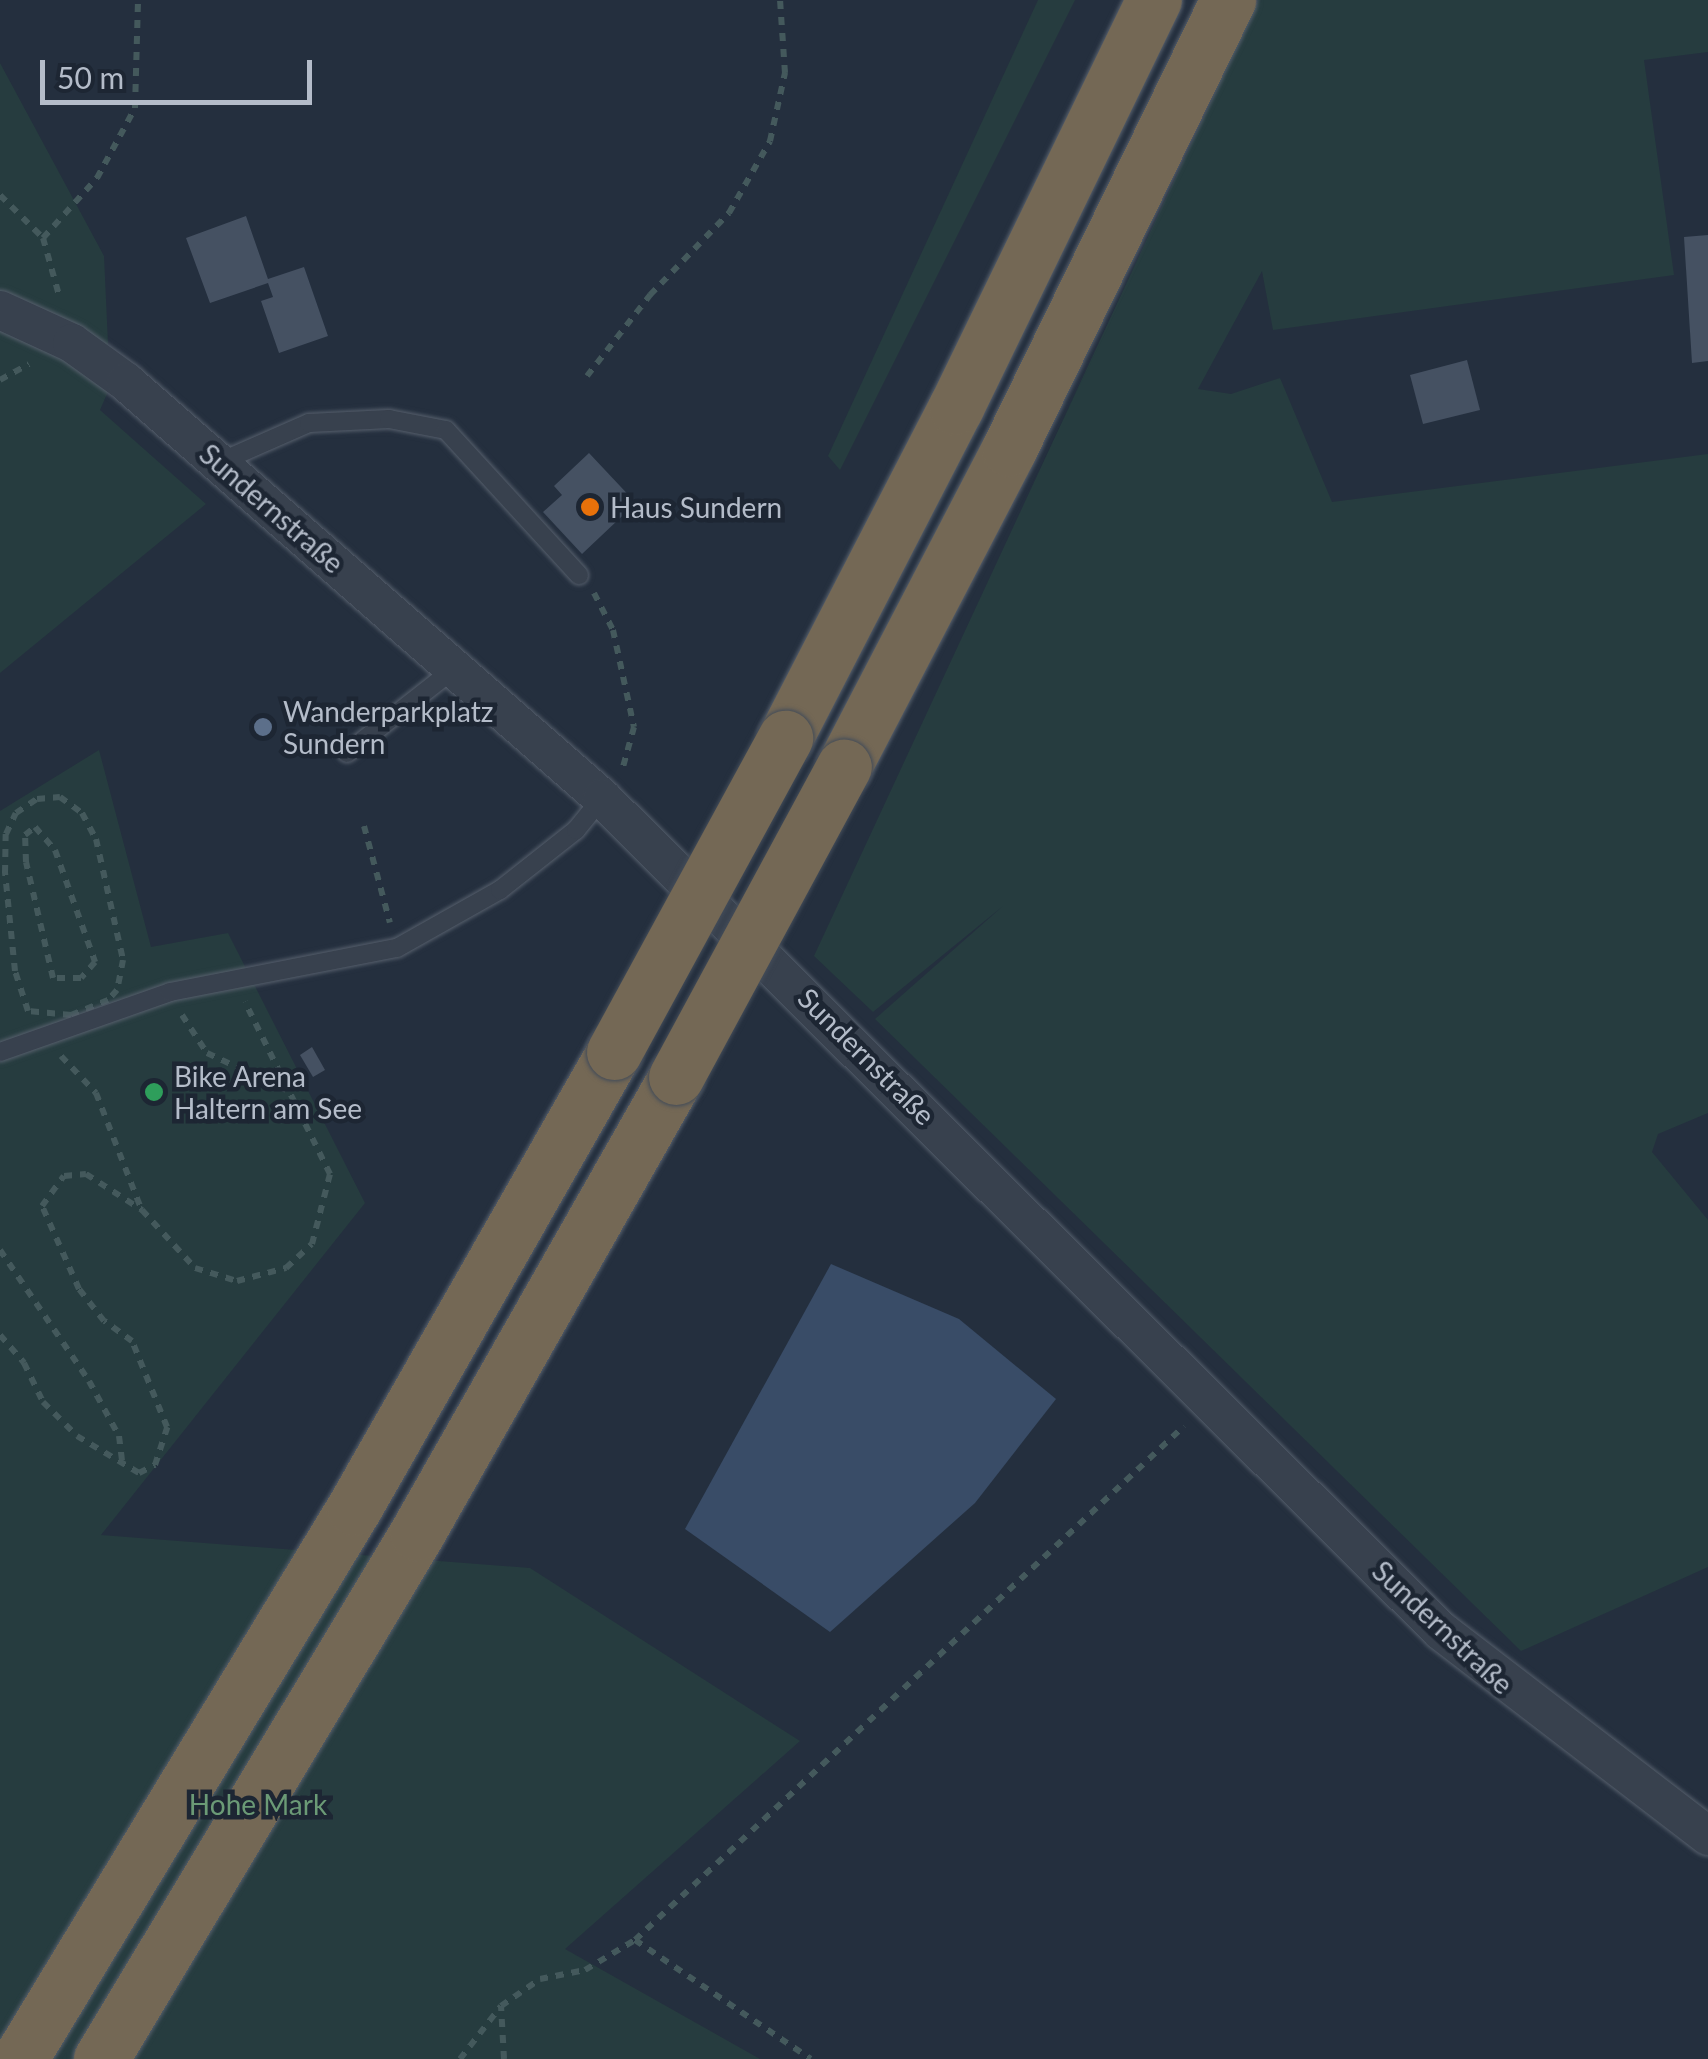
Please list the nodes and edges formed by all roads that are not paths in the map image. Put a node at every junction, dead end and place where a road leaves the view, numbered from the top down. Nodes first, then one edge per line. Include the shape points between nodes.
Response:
1 (1154, 0) edge
2 (1228, 0) edge
3 (0, 310) edge
4 (220, 462) junction
5 (580, 576) road end
6 (456, 668) junction
7 (347, 754) dead end
8 (607, 802) junction
9 (0, 1052) edge
10 (1708, 1836) edge
11 (20, 2059) edge
12 (101, 2059) edge

1 - 11 highway, bridge via 956,407 614,1052 354,1508
2 - 12 highway, bridge via 1009,448 676,1077 416,1534
3 - 4 street, Sundernstraße via 72,344
4 - 5 lane via 309,423 389,419 446,430
4 - 6 street, Sundernstraße
6 - 7 lane
6 - 8 street, Sundernstraße
8 - 9 lane via 500,890 397,948 170,992
8 - 10 street, Sundernstraße via 1441,1631

